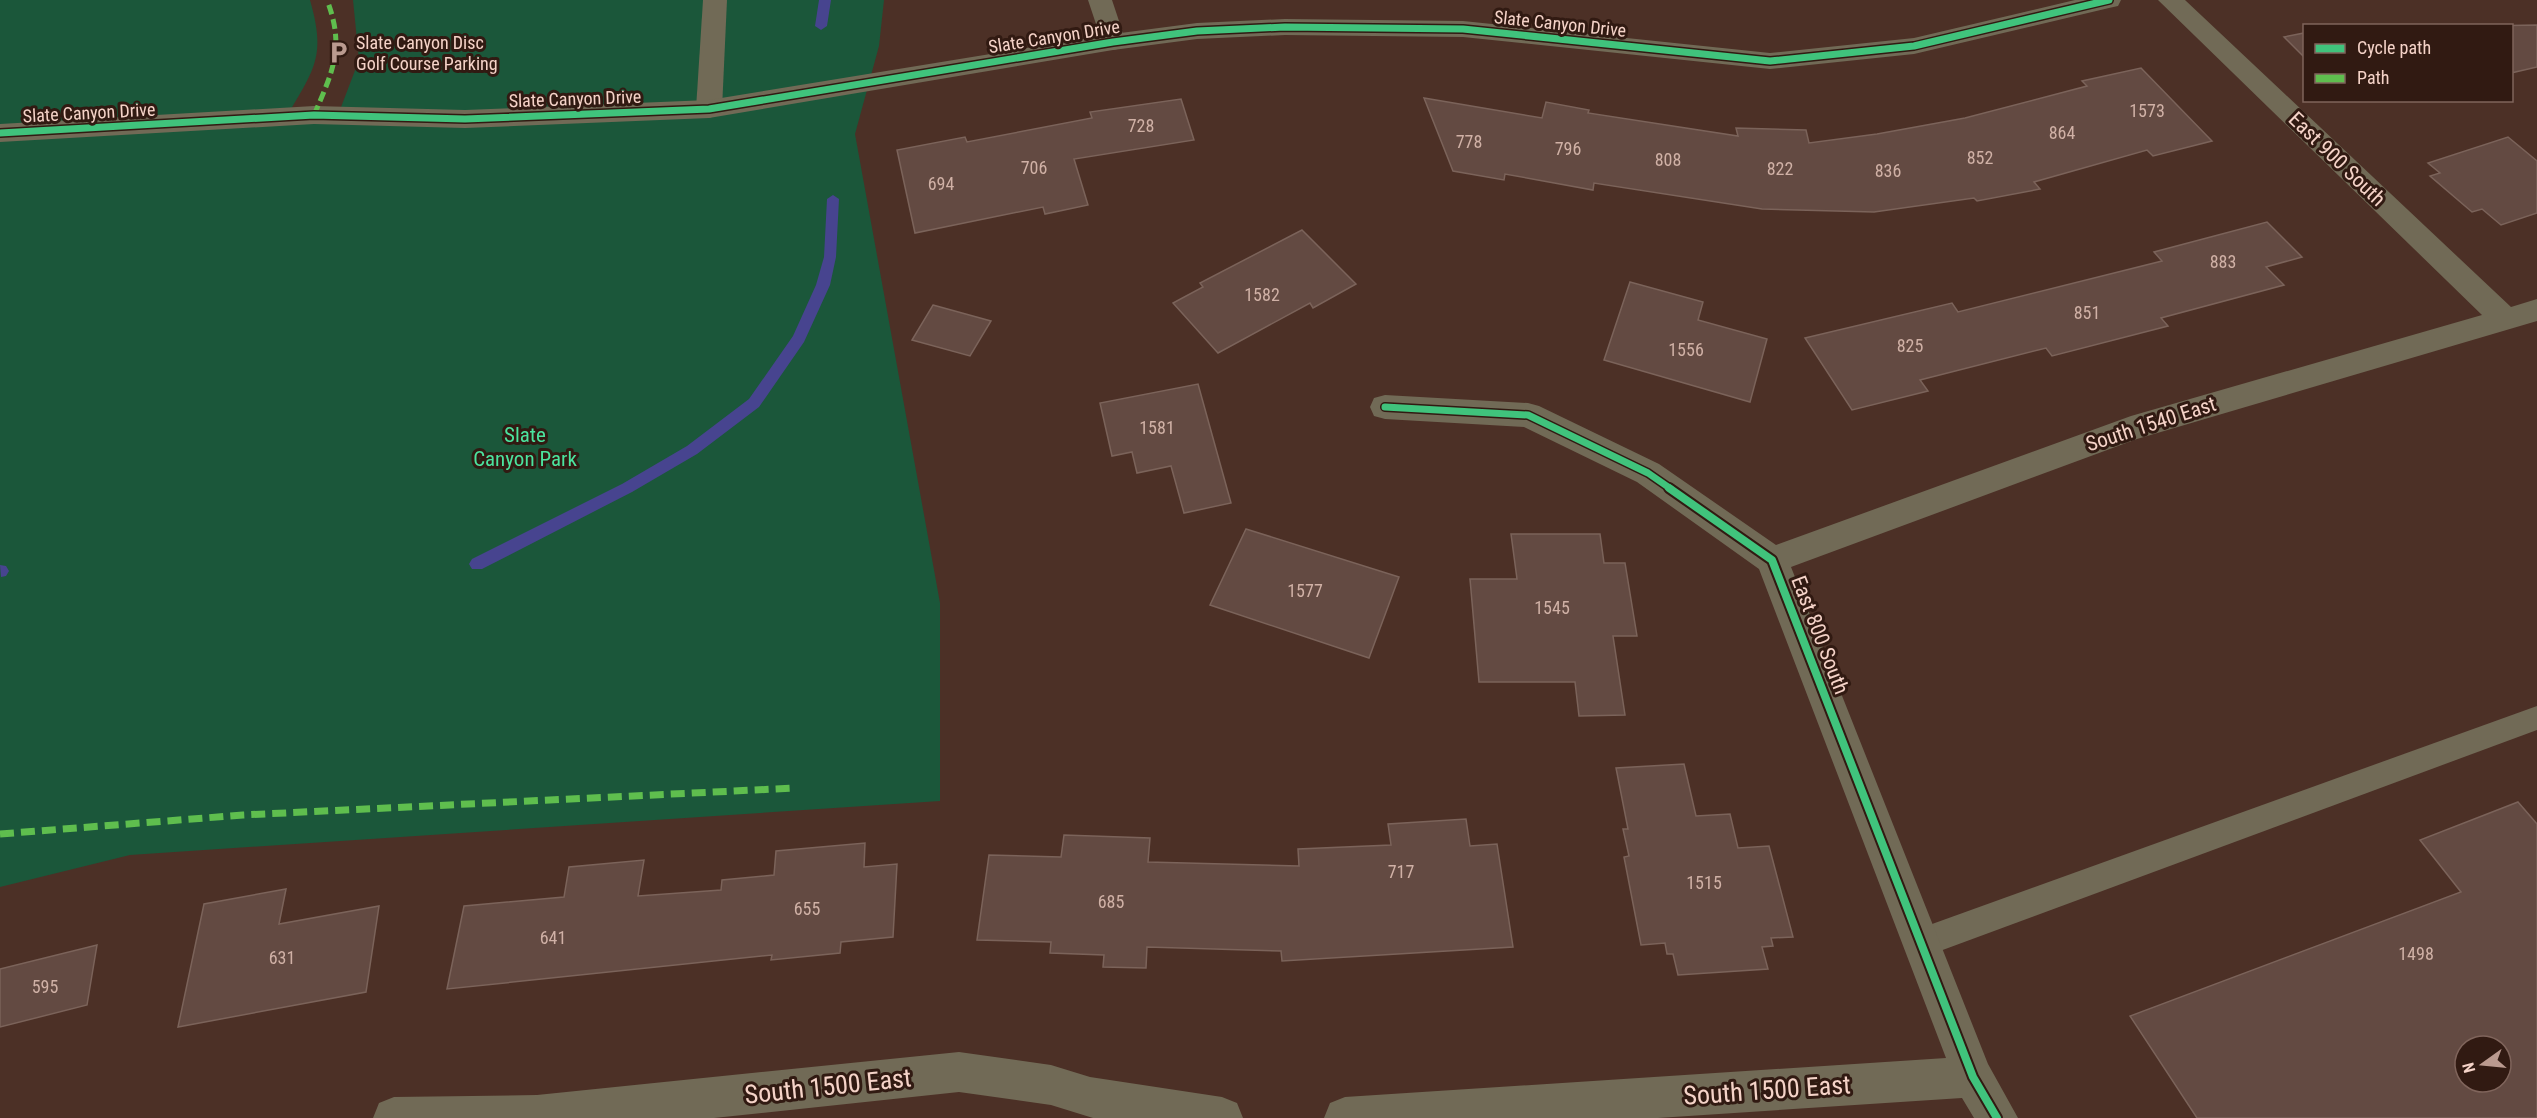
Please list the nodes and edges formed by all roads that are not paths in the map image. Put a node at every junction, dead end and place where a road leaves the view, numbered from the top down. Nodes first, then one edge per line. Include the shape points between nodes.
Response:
1 (715, 0) edge
2 (1100, 0) edge
3 (2109, 0) edge
4 (2170, 0) edge
5 (1113, 42) junction
6 (709, 109) junction
7 (0, 133) edge
8 (2537, 310) edge
9 (2504, 318) junction
10 (1384, 407) dead end
11 (1772, 560) junction
12 (2537, 718) edge
13 (1920, 943) junction
14 (1973, 1077) junction
15 (537, 1117) edge
16 (394, 1118) edge
17 (1222, 1118) edge
18 (1345, 1118) edge
19 (1996, 1118) edge

1 - 6 street
2 - 5 street
3 - 5 street, Slate Canyon Drive via 1914,46 1770,61 1463,29 1286,27 1197,31
4 - 9 street, East 900 South
5 - 6 street, Slate Canyon Drive
6 - 7 street, Slate Canyon Drive via 465,119 314,115
8 - 9 street, South 1540 East
9 - 11 street, South 1540 East via 2131,428
10 - 11 street, East 800 South via 1528,415 1648,473
11 - 13 street, East 800 South
12 - 13 lane
13 - 14 street, East 800 South
14 - 18 street, South 1500 East
14 - 19 street, East 800 South
15 - 16 street, South 1500 East
15 - 17 street, South 1500 East via 959,1072 1051,1085 1090,1097

